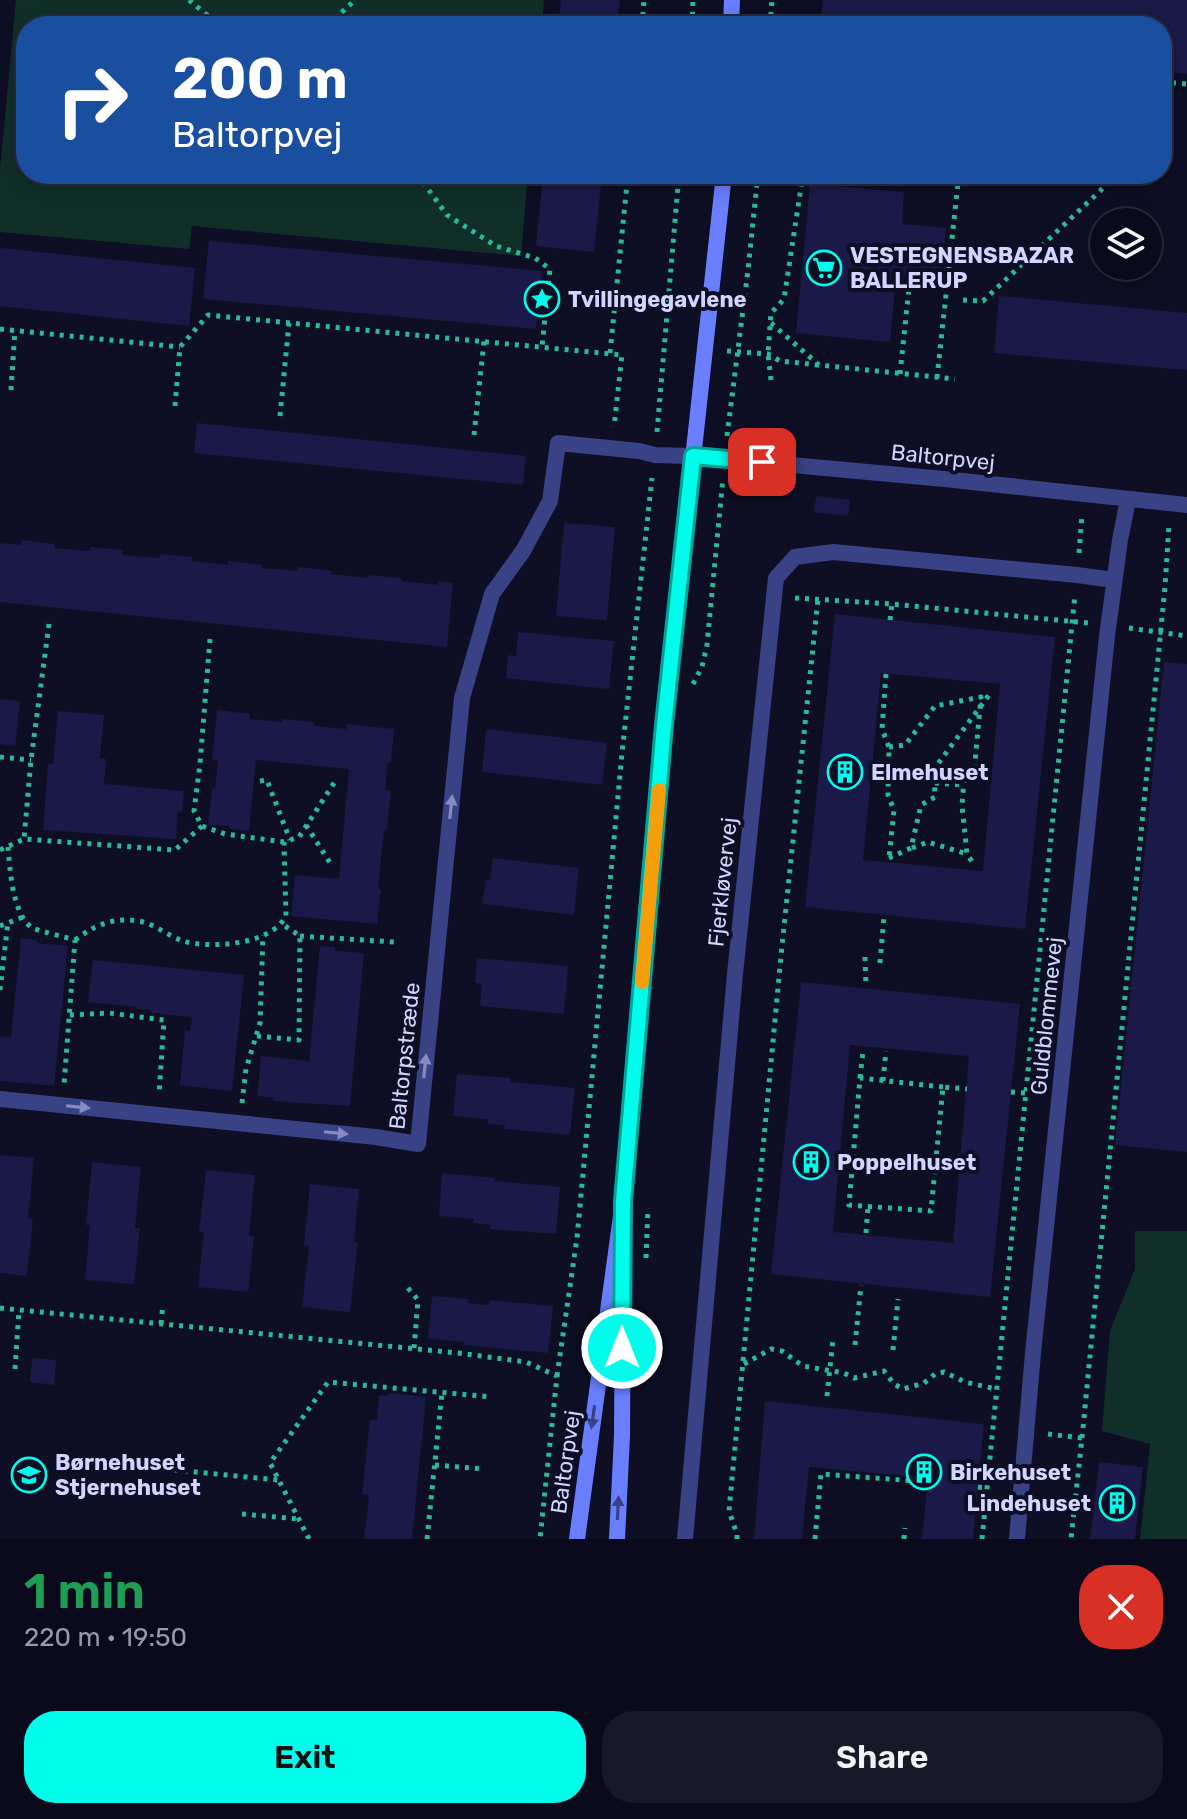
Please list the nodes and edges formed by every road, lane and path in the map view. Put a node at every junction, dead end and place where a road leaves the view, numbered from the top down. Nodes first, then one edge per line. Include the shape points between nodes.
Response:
1 (189, 0) edge
2 (355, 0) edge
3 (208, 16) edge
4 (338, 16) edge
5 (424, 184) edge
6 (627, 184) edge
7 (678, 184) edge
8 (723, 184) edge
9 (757, 184) edge
10 (801, 184) edge
11 (958, 184) edge
12 (1107, 184) edge
13 (909, 288) dead end
14 (963, 300) dead end
15 (771, 322) junction
16 (289, 323) junction
17 (0, 329) edge
18 (15, 330) junction
19 (484, 341) junction
20 (180, 347) junction
21 (542, 347) junction
22 (706, 349) junction
23 (738, 352) junction
24 (610, 353) junction
25 (768, 354) junction
26 (819, 365) junction
27 (900, 374) junction
28 (937, 378) junction
29 (955, 379) dead end
30 (771, 380) dead end
31 (11, 390) dead end
32 (175, 406) dead end
33 (280, 416) dead end
34 (474, 435) dead end
35 (612, 448) junction
36 (655, 455) junction
37 (693, 456) junction
38 (725, 459) junction
39 (1084, 494) junction
40 (1128, 500) junction
41 (1179, 504) edge
42 (1077, 575) junction
43 (1114, 580) junction
44 (774, 597) junction
45 (818, 599) junction
46 (892, 604) junction
47 (890, 620) dead end
48 (1073, 621) junction
49 (49, 624) dead end
50 (1109, 625) junction
51 (1160, 632) junction
52 (1187, 636) edge
53 (210, 639) dead end
54 (886, 674) dead end
55 (989, 695) dead end
56 (692, 697) dead end
57 (980, 707) junction
58 (889, 747) junction
59 (0, 757) edge
60 (31, 760) junction
61 (336, 780) dead end
62 (260, 781) dead end
63 (935, 783) junction
64 (964, 785) junction
65 (306, 825) junction
66 (202, 826) junction
67 (24, 839) junction
68 (287, 841) junction
69 (8, 847) junction
70 (911, 848) junction
71 (0, 850) edge
72 (967, 854) junction
73 (332, 866) dead end
74 (975, 866) dead end
75 (23, 917) junction
76 (884, 917) dead end
77 (8, 922) junction
78 (282, 924) junction
79 (0, 926) edge
80 (263, 934) junction
81 (300, 936) junction
82 (75, 940) junction
83 (394, 942) dead end
84 (865, 957) dead end
85 (880, 963) dead end
86 (866, 987) dead end
87 (0, 990) edge
88 (69, 1015) junction
89 (257, 1036) junction
90 (863, 1051) dead end
91 (886, 1051) dead end
92 (860, 1078) junction
93 (883, 1081) junction
94 (943, 1087) junction
95 (967, 1089) dead end
96 (1011, 1092) dead end
97 (1025, 1093) junction
98 (0, 1099) edge
99 (63, 1106) junction
100 (157, 1116) junction
101 (240, 1124) junction
102 (623, 1201) junction
103 (648, 1202) dead end
104 (868, 1206) junction
105 (866, 1233) dead end
106 (646, 1264) dead end
107 (861, 1285) dead end
108 (408, 1288) dead end
109 (898, 1299) dead end
110 (163, 1304) dead end
111 (0, 1308) edge
112 (19, 1310) junction
113 (161, 1324) junction
114 (833, 1339) dead end
115 (855, 1345) dead end
116 (414, 1348) junction
117 (893, 1350) dead end
118 (743, 1365) junction
119 (15, 1369) dead end
120 (830, 1371) junction
121 (557, 1376) junction
122 (996, 1389) junction
123 (442, 1392) junction
124 (827, 1396) dead end
125 (492, 1397) dead end
126 (1027, 1431) junction
127 (1082, 1438) junction
128 (435, 1465) junction
129 (134, 1466) dead end
130 (484, 1469) dead end
131 (279, 1480) junction
132 (928, 1482) dead end
133 (978, 1487) dead end
134 (987, 1488) junction
135 (242, 1514) dead end
136 (299, 1519) junction
137 (905, 1528) dead end
138 (309, 1539) edge
139 (427, 1539) edge
140 (540, 1539) edge
141 (577, 1539) edge
142 (617, 1539) edge
143 (685, 1539) edge
144 (737, 1539) edge
145 (815, 1539) edge
146 (904, 1539) edge
147 (982, 1539) edge
148 (1017, 1539) edge
149 (1071, 1539) edge

1 - 3 path
2 - 4 path
5 - 21 path via 447,215 496,246 535,258 550,269
6 - 24 path
7 - 36 path
8 - 22 street, Baltorpvej
9 - 23 path
10 - 15 path via 784,299 771,313
11 - 28 path
12 - 14 path via 983,301
13 - 27 path
15 - 25 path
15 - 26 path
16 - 19 path
16 - 20 path via 208,315
16 - 33 path
17 - 18 path
18 - 20 path
18 - 31 path
19 - 21 path
19 - 34 path
20 - 32 path
21 - 24 path
22 - 23 path
22 - 37 street, Baltorpvej
23 - 25 path
23 - 38 path
24 - 35 path via 622,355
25 - 26 path via 780,361
25 - 30 path
26 - 27 path
27 - 28 path
28 - 29 path
35 - 36 street
101 -> 35 street, Baltorpstræde via 418,1144 462,698 492,594 550,501 558,443
36 - 37 street
36 - 121 path via 577,1238
37 - 38 street, Baltorpvej
37 - 102 street, Baltorpvej
38 - 39 street, Baltorpvej
38 - 56 path via 707,645
39 - 40 street, Baltorpvej
39 - 42 path
40 - 41 street, Baltorpvej
40 - 43 street, Guldblommevej
41 - 51 path
42 - 43 street, Fjerkløvervej
42 - 44 street, Fjerkløvervej via 833,552 795,557 776,578
42 - 48 path
43 - 50 street, Guldblommevej
44 - 45 path
44 - 143 street, Fjerkløvervej
45 - 46 path
45 - 118 path
46 - 47 path
46 - 48 path
48 - 50 path
48 - 97 path
49 - 60 path
50 - 51 path
50 - 126 street, Guldblommevej
51 - 52 path
51 - 127 path
53 - 66 path via 194,811
54 - 58 path via 882,729
55 - 57 path
57 - 58 path via 981,697 935,706 905,745
57 - 63 path via 934,769
57 - 64 path via 974,773
58 - 70 path via 888,795 894,810 889,859
59 - 60 path
60 - 67 path
61 - 65 path
62 - 68 path via 267,780
63 - 64 path
63 - 70 path via 935,797 921,805
64 - 72 path
65 - 68 path via 299,837
65 - 73 path
66 - 67 path via 175,850
66 - 68 path
67 - 69 path
68 - 78 path
69 - 71 path
69 - 75 path via 10,876
70 - 72 path via 928,842
72 - 74 path
75 - 77 path
75 - 82 path via 33,928
76 - 85 path
77 - 79 path
77 - 87 path
78 - 80 path
78 - 81 path
80 - 82 path via 239,943 199,944 141,921 114,921 93,926
80 - 89 path
81 - 83 path
81 - 89 path via 299,1040
82 - 88 path
84 - 86 path
88 - 99 path
88 - 100 path via 109,1013 164,1020
89 - 101 path via 246,1069
90 - 92 path
91 - 93 path
92 - 93 path
92 - 104 path via 849,1205
93 - 94 path
94 - 95 path
94 - 104 path via 931,1211
96 - 97 path
97 - 122 path
98 - 99 street, Baltorpstræde
99 -> 100 street, Baltorpstræde
100 - 101 street, Baltorpstræde
102 -> 141 street, Baltorpvej
142 -> 102 street, Baltorpvej
103 - 106 path
104 - 105 path
107 - 115 path
108 - 116 path via 418,1300
109 - 117 path
110 - 113 path
111 - 112 path
112 - 113 path
112 - 119 path
113 - 116 path
114 - 120 path
116 - 121 path via 526,1362
118 - 120 path via 771,1349 803,1366
118 - 144 path via 729,1511
120 - 122 path via 854,1378 884,1371 903,1389 944,1372
120 - 124 path
121 - 140 path
122 - 134 path
123 - 125 path
123 - 128 path
123 - 131 path via 328,1382 270,1463
126 - 127 path
126 - 148 street, Guldblommevej
127 - 149 path
128 - 130 path
128 - 139 path
129 - 131 path
131 - 136 path
132 - 145 path via 821,1474
133 - 134 path
134 - 147 path
135 - 136 path
136 - 138 path
137 - 146 path

